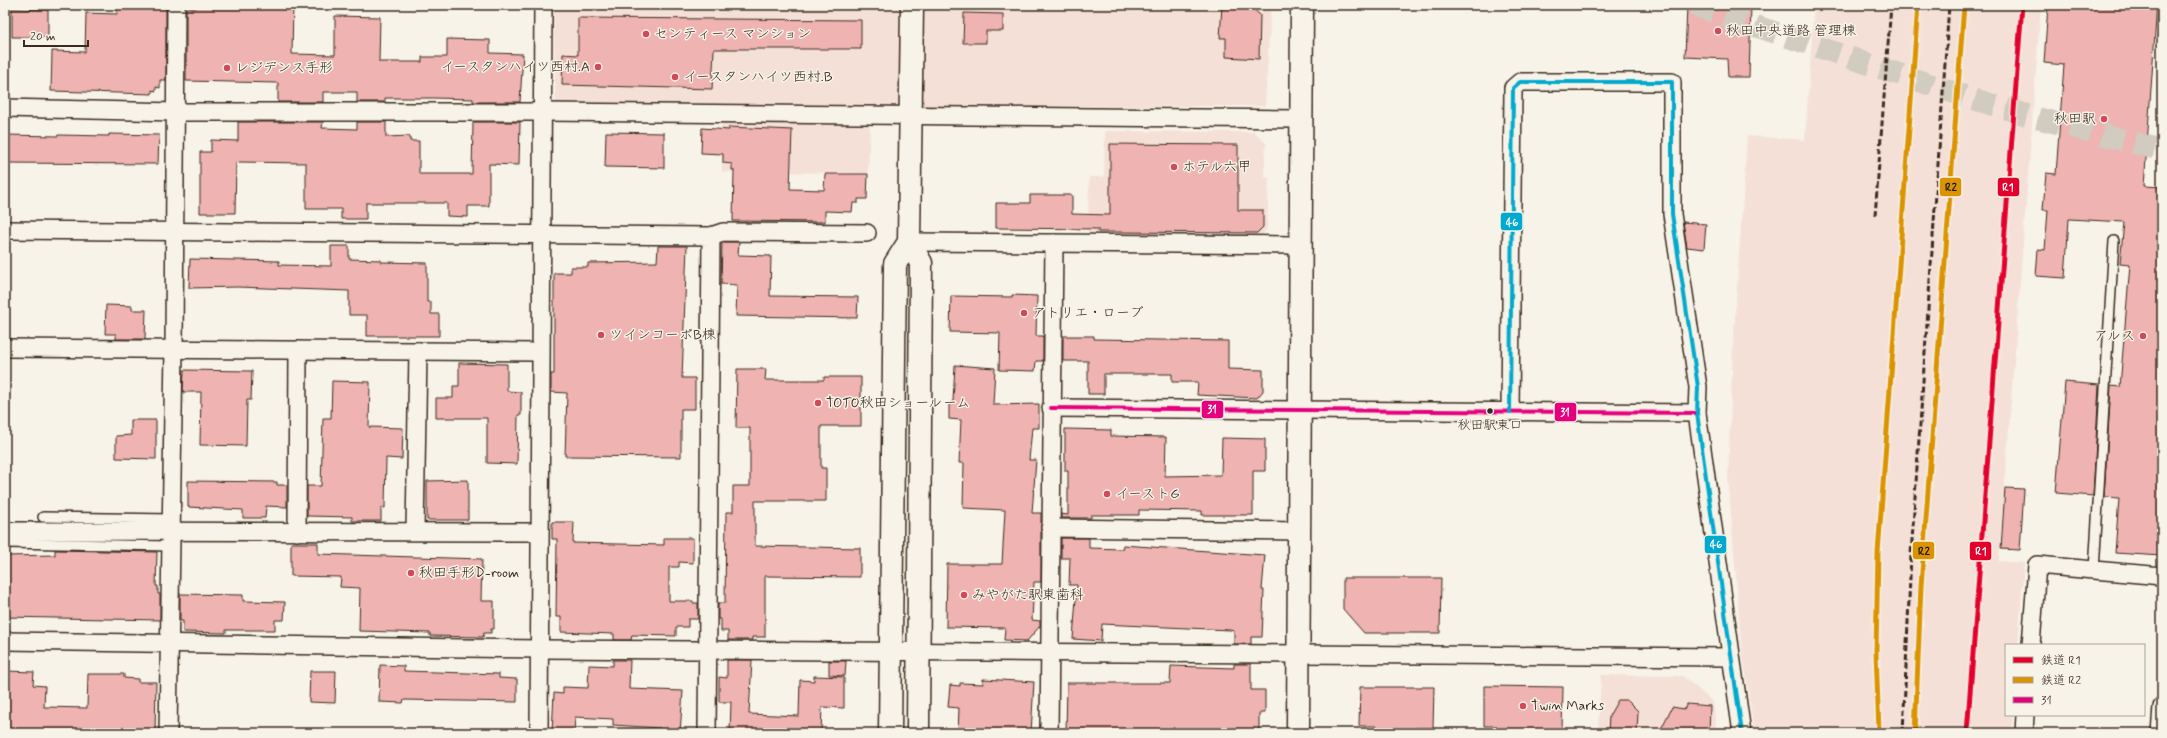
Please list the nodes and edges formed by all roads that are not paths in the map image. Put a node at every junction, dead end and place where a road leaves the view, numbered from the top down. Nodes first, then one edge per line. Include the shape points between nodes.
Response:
1 (176, 5) edge
2 (543, 5) edge
3 (912, 5) edge
4 (1302, 5) edge
5 (5, 108) edge
6 (176, 112) junction
7 (543, 112) junction
8 (911, 115) junction
9 (1302, 119) junction
10 (5, 230) edge
11 (174, 232) junction
12 (867, 233) dead end
13 (542, 234) junction
14 (711, 236) junction
15 (2114, 241) dead end
16 (909, 242) junction
17 (1054, 243) junction
18 (1302, 245) junction
19 (5, 348) edge
20 (174, 349) junction
21 (298, 350) junction
22 (418, 351) junction
23 (540, 352) junction
24 (1051, 408) junction
25 (1301, 410) junction
26 (1510, 412) junction
27 (1697, 414) junction
28 (43, 517) dead end
29 (1050, 528) junction
30 (5, 531) edge
31 (415, 531) junction
32 (1299, 531) junction
33 (171, 532) junction
34 (297, 532) junction
35 (539, 532) junction
36 (5, 543) edge
37 (2094, 570) junction
38 (2162, 576) edge
39 (5, 641) edge
40 (168, 643) junction
41 (2031, 644) edge
42 (539, 649) junction
43 (707, 649) junction
44 (891, 651) junction
45 (919, 651) junction
46 (1049, 652) junction
47 (1298, 655) junction
48 (1731, 657) junction
49 (2162, 707) edge
50 (2025, 716) edge
51 (168, 733) edge
52 (539, 733) edge
53 (707, 733) edge
54 (890, 733) edge
55 (918, 733) edge
56 (1049, 733) edge
57 (1298, 733) edge
58 (1742, 733) edge
59 (2024, 733) edge
60 (2160, 733) edge

1 - 6 street
2 - 7 street
3 - 8 street
4 - 9 street
5 - 6 street
6 - 7 street
6 - 11 street
7 - 8 street
7 - 13 street
8 - 9 street
8 - 16 street
9 - 18 street
10 - 11 street
11 - 13 street
11 - 20 street
12 - 14 street via 722,232
13 - 14 street
13 - 23 street
14 - 43 street
15 - 37 lane
16 - 17 street
16 - 44 street via 895,264
16 - 45 street via 921,263
17 - 18 street
17 - 24 street
18 - 25 street
19 - 20 street
20 - 21 street
20 - 33 street
21 - 22 street
21 - 34 street
22 - 23 street
22 - 31 street
23 - 35 street
24 - 25 street
24 - 29 street
25 - 26 street
25 - 32 street
26 - 27 street
26 - 27 street via 1513,88 1520,82 1672,82 1672,214 1698,387
27 - 48 street
28 - 33 lane
29 - 32 street
29 - 46 street
30 - 33 street
31 - 34 street
31 - 35 street
32 - 47 street
33 - 34 street
33 - 36 lane
33 - 40 street
35 - 42 street
37 - 38 street
37 - 41 street via 2037,565
39 - 40 street
40 - 42 street
40 - 51 street
42 - 43 street
42 - 52 street
43 - 44 street
43 - 53 street
44 - 45 street
44 - 54 street
45 - 46 street
45 - 55 street
46 - 47 street
46 - 56 street
47 - 48 street
47 - 57 street
48 - 58 street
49 - 60 street
50 - 59 street

